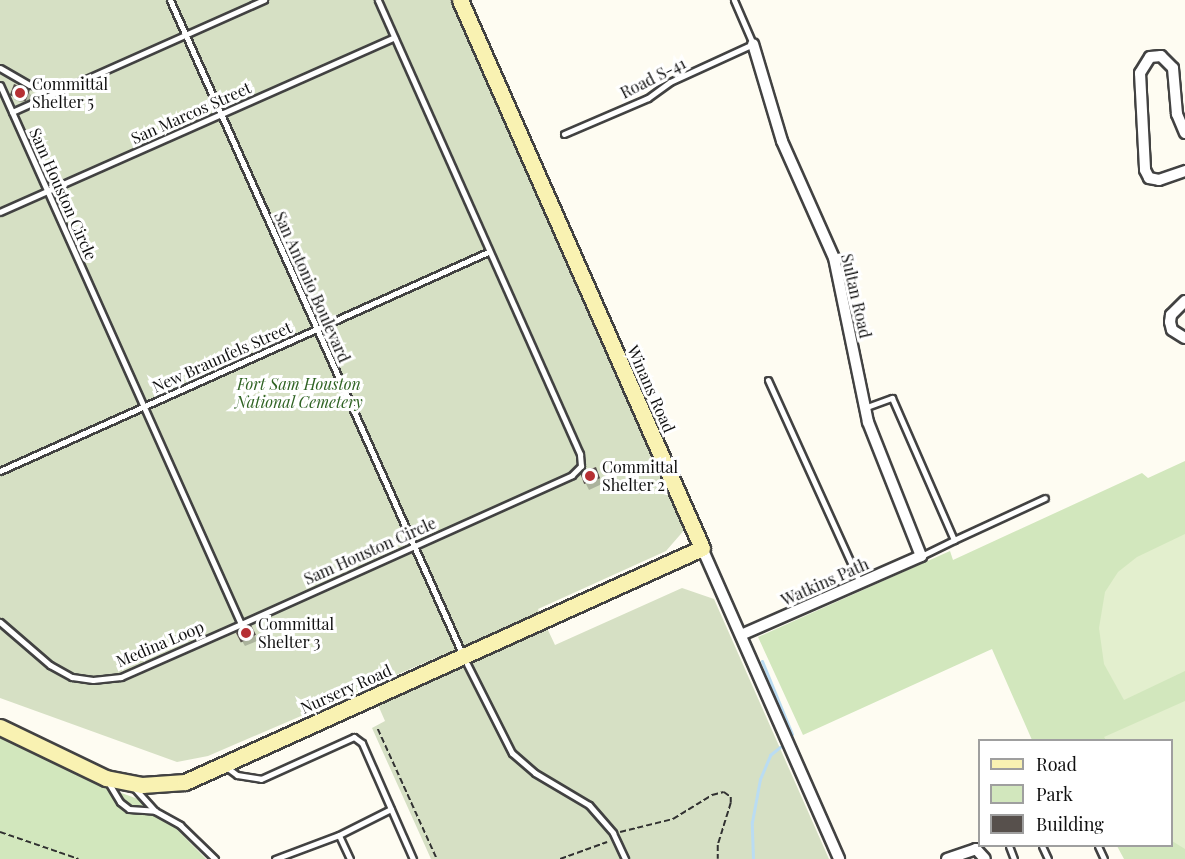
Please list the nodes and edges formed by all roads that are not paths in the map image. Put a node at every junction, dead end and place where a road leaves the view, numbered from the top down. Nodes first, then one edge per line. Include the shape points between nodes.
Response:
1 (170, 0) edge
2 (264, 0) edge
3 (378, 0) edge
4 (460, 0) edge
5 (734, 0) edge
6 (185, 35) junction
7 (394, 37) junction
8 (753, 44) junction
9 (0, 68) edge
10 (0, 85) edge
11 (71, 86) junction
12 (12, 112) junction
13 (222, 114) junction
14 (1185, 133) edge
15 (564, 134) dead end
16 (1185, 171) edge
17 (48, 192) junction
18 (0, 212) edge
19 (488, 252) junction
20 (1185, 301) edge
21 (316, 329) junction
22 (1185, 338) edge
23 (768, 380) dead end
24 (144, 407) junction
25 (864, 408) junction
26 (0, 471) edge
27 (1045, 498) dead end
28 (954, 540) junction
29 (414, 545) junction
30 (702, 548) junction
31 (921, 556) junction
32 (860, 583) junction
33 (0, 621) edge
34 (241, 624) junction
35 (741, 635) junction
36 (460, 649) dead end
37 (467, 664) dead end
38 (0, 727) edge
39 (224, 765) junction
40 (106, 778) junction
41 (130, 784) junction
42 (391, 809) junction
43 (155, 811) junction
44 (339, 834) junction
45 (984, 856) edge
46 (215, 859) edge
47 (275, 859) edge
48 (350, 859) edge
49 (412, 859) edge
50 (625, 859) edge
51 (839, 859) edge
52 (947, 859) edge

1 - 6 lane, San Antonio Boulevard
2 - 6 lane
3 - 7 lane, Sam Houston Circle
4 - 30 street, Winans Road
5 - 8 lane
6 - 11 lane
6 - 13 lane, San Antonio Boulevard
7 - 13 lane, San Marcos Street
7 - 19 lane, Sam Houston Circle
8 - 15 lane, Road S-41 via 670,82 648,98
8 - 25 street, Sultan Road via 783,141 837,269
9 - 11 lane via 21,82 40,87
10 - 12 lane, Sam Houston Circle
11 - 12 lane
12 - 17 lane, Sam Houston Circle
13 - 17 lane, San Marcos Street
13 - 21 lane, San Antonio Boulevard
14 - 16 street via 1177,114 1173,68 1161,56 1150,57 1140,73 1145,170 1149,178 1159,180
17 - 18 lane, San Marcos Street
17 - 24 lane, Sam Houston Circle
19 - 21 lane, New Braunfels Street
19 - 29 lane, Sam Houston Circle via 580,454 581,466 572,475
20 - 22 street via 1171,315 1170,322 1172,330
21 - 24 lane, New Braunfels Street
21 - 29 lane, San Antonio Boulevard
23 - 32 lane
24 - 26 lane, New Braunfels Street
24 - 34 lane, Sam Houston Circle
25 - 28 lane via 892,398
25 - 31 street, Sultan Road
27 - 28 lane
28 - 31 lane
29 - 34 lane, Sam Houston Circle
29 - 36 lane, San Antonio Boulevard
30 - 35 street, Winans Road
30 - 39 street, Nursery Road
31 - 32 street, Watkins Path
32 - 35 street, Watkins Path
33 - 34 lane, Medina Loop via 50,665 72,677 93,680 121,677
35 - 51 street, Winans Road
37 - 50 lane via 512,753 535,773 589,805 615,836
38 - 40 street, Nursery Road
39 - 41 street, Nursery Road via 185,782
39 - 42 lane via 237,775 261,779 354,737 362,743
40 - 41 street, Nursery Road
40 - 43 lane via 114,795 129,809
41 - 43 lane
42 - 44 lane
42 - 49 lane
43 - 46 lane via 180,825
44 - 47 lane
44 - 48 lane
45 - 52 street via 968,850

